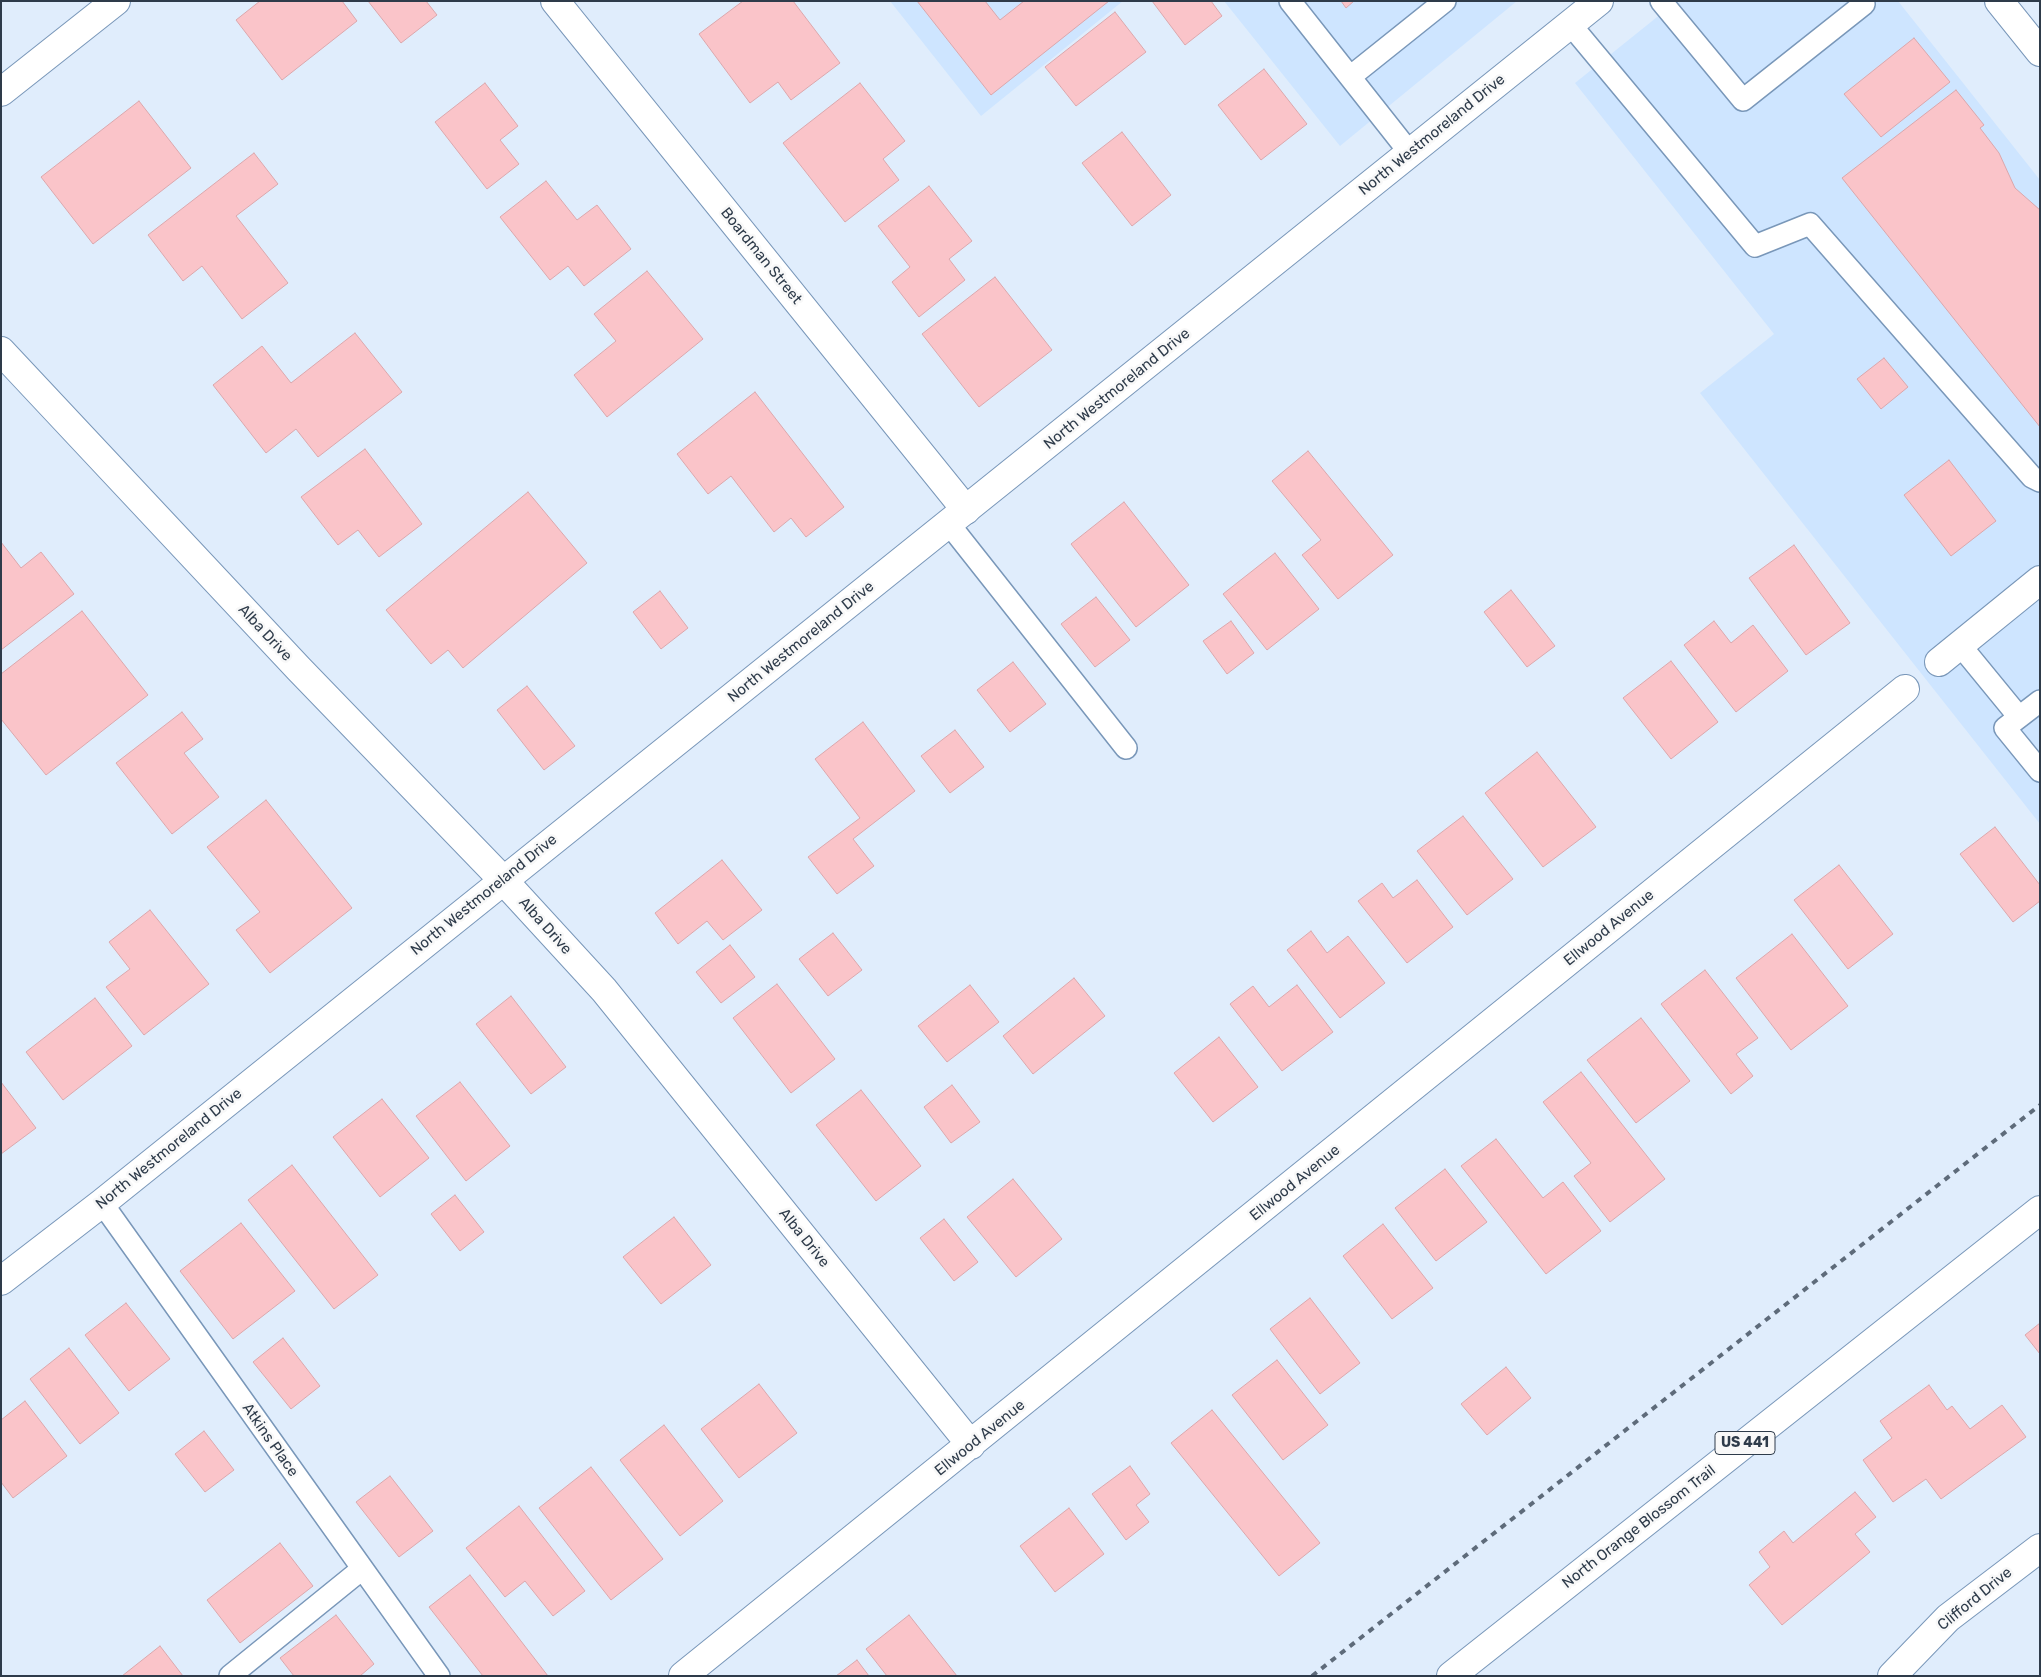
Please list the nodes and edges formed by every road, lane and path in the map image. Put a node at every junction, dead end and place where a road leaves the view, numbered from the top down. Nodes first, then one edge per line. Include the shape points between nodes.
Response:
1 (116, 1) edge
2 (555, 1) edge
3 (1290, 1) edge
4 (1445, 1) edge
5 (1598, 1) edge
6 (1661, 1) edge
7 (1999, 1) edge
8 (1864, 4) dead end
9 (1570, 24) junction
10 (2040, 52) edge
11 (1350, 77) junction
12 (1, 92) edge
13 (1410, 153) junction
14 (1, 351) edge
15 (2040, 481) edge
16 (958, 517) junction
17 (2040, 580) edge
18 (1960, 645) junction
19 (1939, 662) dead end
20 (1905, 689) dead end
21 (2040, 701) edge
22 (2019, 717) junction
23 (1126, 748) dead end
24 (2040, 771) edge
25 (503, 880) junction
26 (102, 1203) junction
27 (2040, 1210) edge
28 (1, 1281) edge
29 (971, 1445) junction
30 (2040, 1548) edge
31 (362, 1569) junction
32 (230, 1676) edge
33 (438, 1676) edge
34 (683, 1676) edge
35 (1450, 1676) edge
36 (1892, 1676) edge

1 - 12 main road
2 - 16 main road, Boardman Street
3 - 11 lane
4 - 11 lane
5 - 9 main road, North Westmoreland Drive
6 - 8 lane via 1743,100
7 - 10 main road
9 - 13 main road, North Westmoreland Drive
9 - 15 lane via 1755,246 1810,224 2032,477
11 - 13 lane
13 - 16 main road, North Westmoreland Drive
14 - 25 main road, Alba Drive
16 - 23 lane
16 - 25 main road, North Westmoreland Drive
17 - 18 main road
18 - 19 main road
18 - 22 lane
20 - 29 main road, Ellwood Avenue
21 - 22 lane
22 - 24 lane via 2005,728
25 - 26 main road, North Westmoreland Drive
25 - 29 main road, Alba Drive via 604,990
26 - 28 main road, North Westmoreland Drive
26 - 31 lane, Atkins Place
27 - 35 main road, North Orange Blossom Trail / US 441
29 - 34 main road, Ellwood Avenue
30 - 36 main road, Clifford Drive via 1948,1618
31 - 32 lane
31 - 33 lane, Atkins Place

